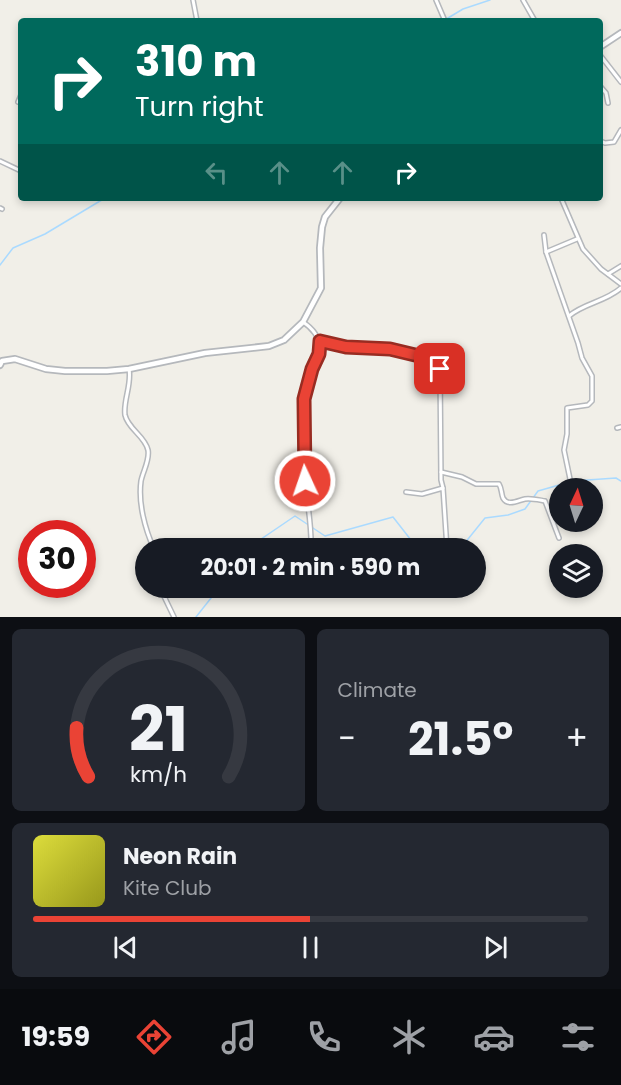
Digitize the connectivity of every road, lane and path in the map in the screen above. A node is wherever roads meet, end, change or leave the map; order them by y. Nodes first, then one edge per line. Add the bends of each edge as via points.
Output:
1 (193, 0) edge
2 (436, 0) edge
3 (523, 0) edge
4 (196, 18) edge
5 (444, 18) edge
6 (532, 18) edge
7 (621, 33) edge
8 (603, 45) edge
9 (603, 59) edge
10 (621, 82) edge
11 (603, 90) edge
12 (608, 103) dead end
13 (621, 130) edge
14 (603, 142) edge
15 (0, 161) edge
16 (18, 170) edge
17 (338, 201) edge
18 (562, 201) edge
19 (544, 235) dead end
20 (578, 239) junction
21 (546, 252) junction
22 (621, 266) edge
23 (609, 274) junction
24 (621, 286) edge
25 (569, 316) junction
26 (303, 322) junction
27 (320, 341) junction
28 (1, 362) edge
29 (129, 369) junction
30 (441, 472) junction
31 (570, 478) edge
32 (443, 488) junction
33 (406, 492) dead end
34 (150, 538) edge
35 (311, 538) edge
36 (446, 538) edge
37 (559, 538) dead end
38 (165, 598) edge
39 (174, 617) edge

1 - 4 street
2 - 5 street
3 - 6 street
7 - 8 street
9 - 10 street
11 - 12 street
13 - 14 street via 614,142
15 - 16 street
17 - 26 street via 325,217 320,248 321,288
18 - 20 street
19 - 21 street
20 - 21 street
20 - 23 street
21 - 25 street
22 - 23 street
23 - 24 street
24 - 25 street via 612,296
25 - 31 street via 592,376 593,392 588,405 567,408 564,450
26 - 27 street
26 - 29 street via 284,340 269,346 188,356
27 - 30 street via 346,347 390,349 436,360 440,369
27 - 35 street via 304,399
28 - 29 street via 15,360 65,371
29 - 34 street via 125,415 148,451 141,488
30 - 32 street
30 - 37 street via 476,484 499,484 507,502 545,501
32 - 33 street via 422,494
32 - 36 street
38 - 39 street

